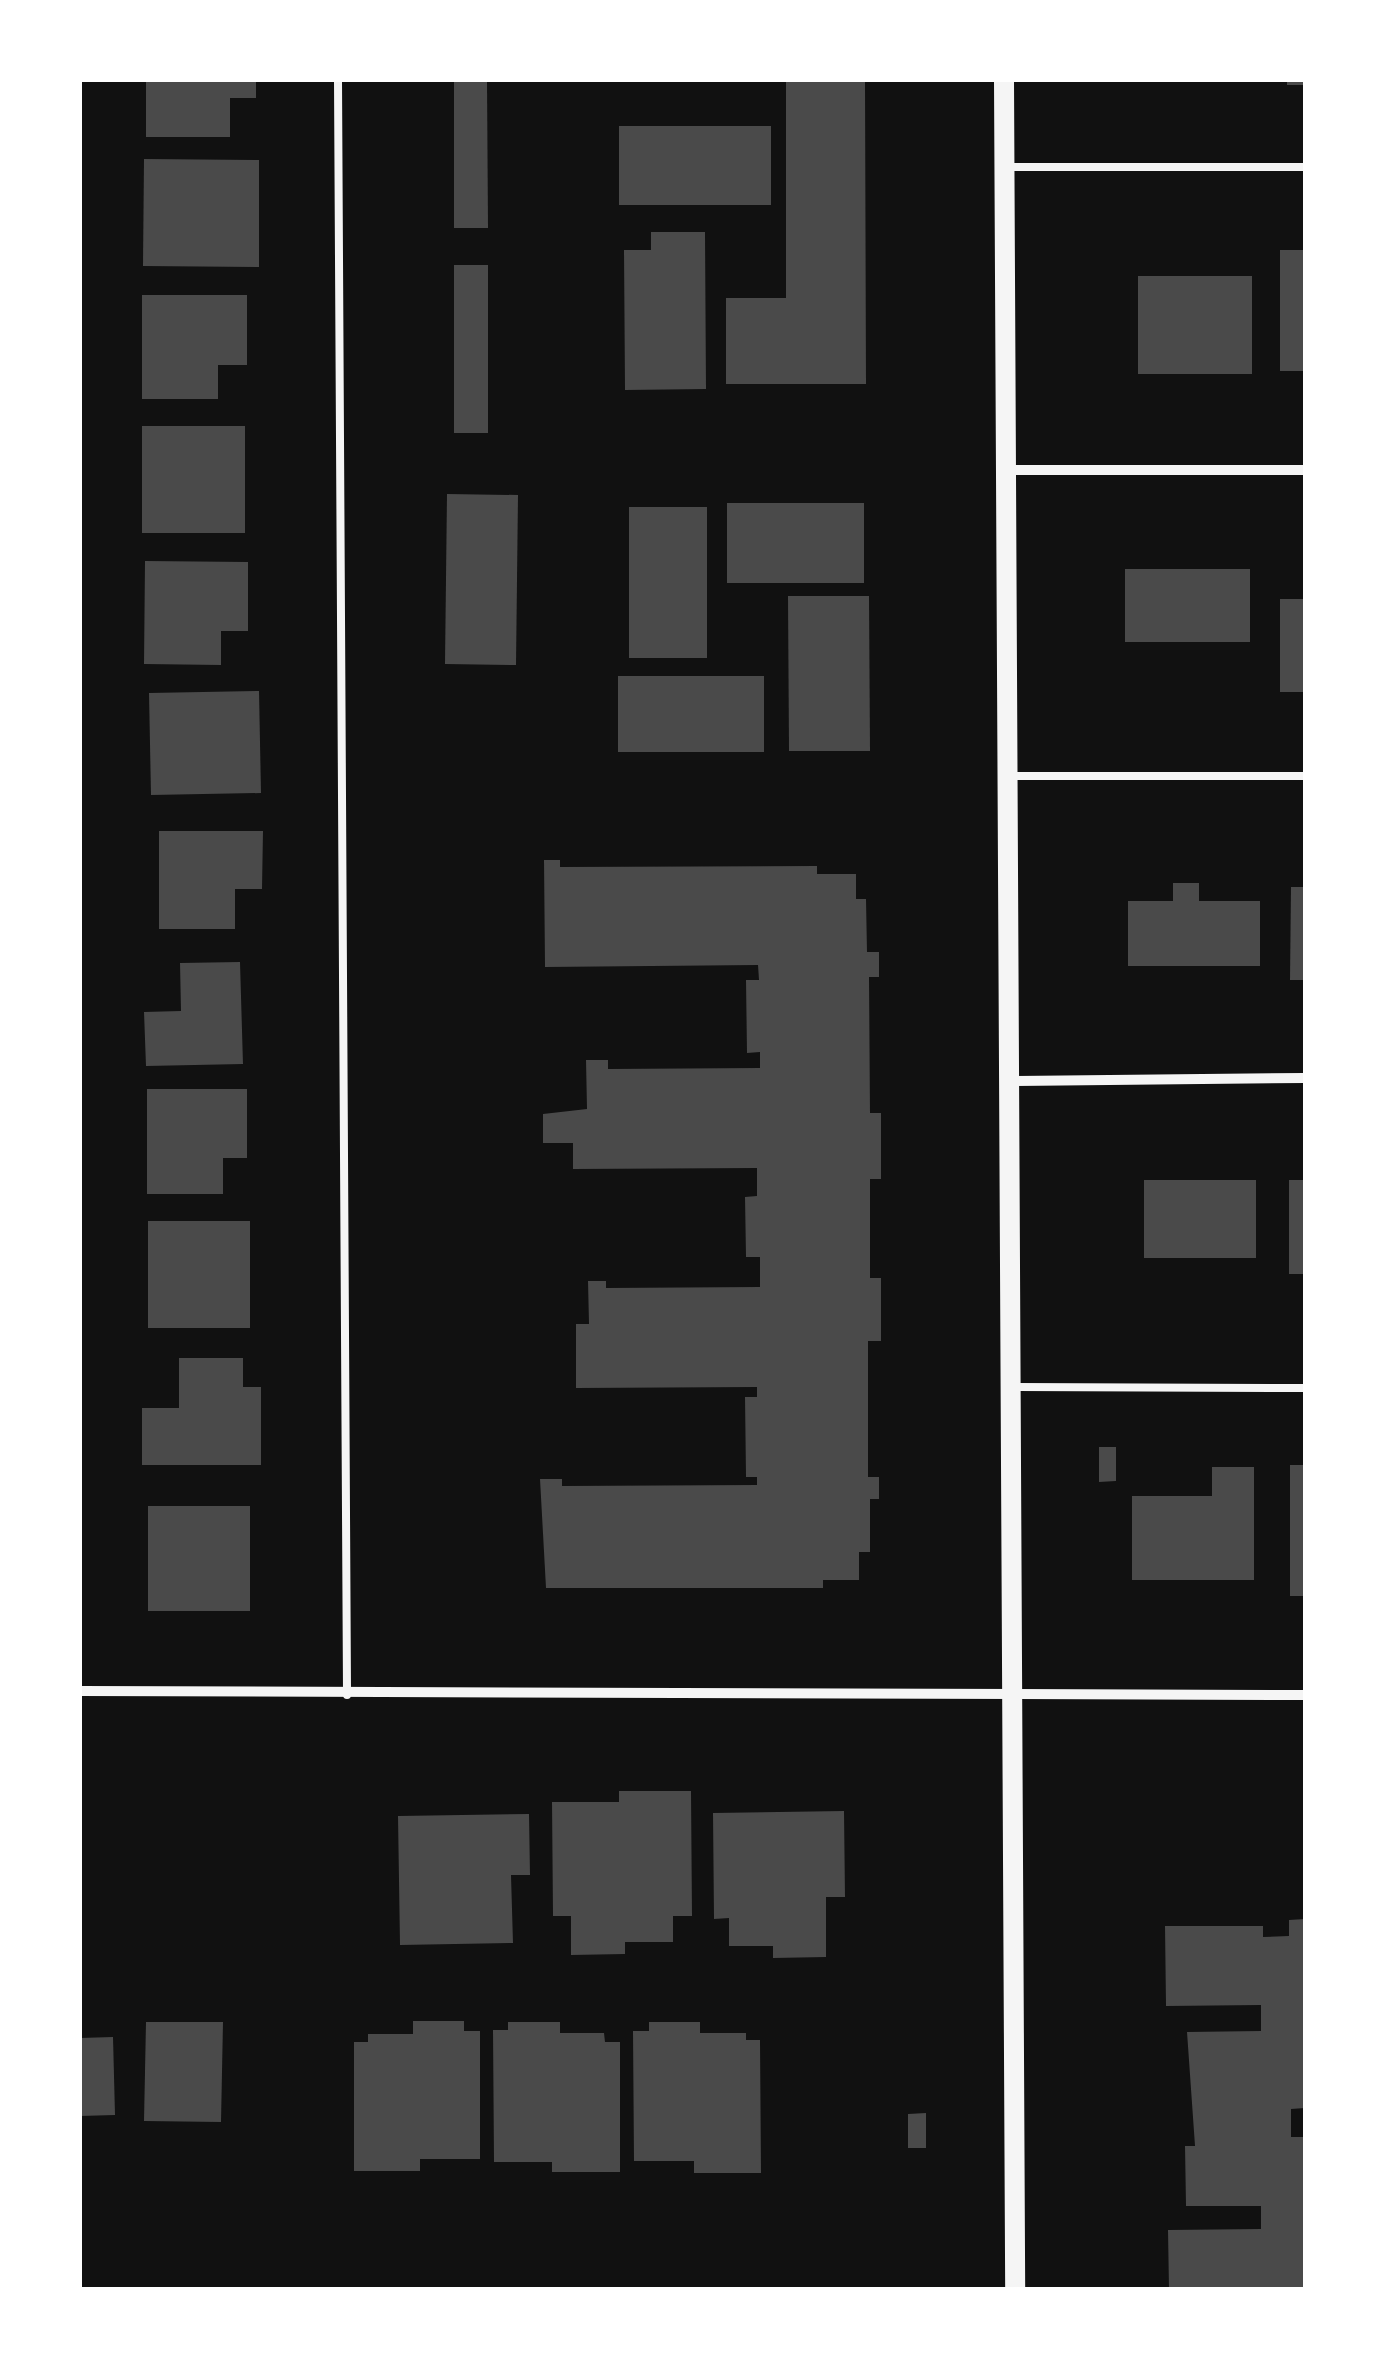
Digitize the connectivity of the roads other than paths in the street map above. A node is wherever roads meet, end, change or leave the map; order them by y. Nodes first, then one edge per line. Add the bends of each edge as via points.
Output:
1 (338, 80) edge
2 (1004, 80) edge
3 (1004, 167) junction
4 (1305, 168) edge
5 (1006, 470) junction
6 (1305, 470) edge
7 (1008, 776) junction
8 (1305, 776) edge
9 (1305, 1078) edge
10 (1009, 1081) junction
11 (1010, 1387) junction
12 (1305, 1388) edge
13 (80, 1691) edge
14 (1010, 1695) junction
15 (1305, 1695) edge
16 (347, 1696) junction
17 (1015, 2289) edge

1 - 16 lane
2 - 3 main road
3 - 4 lane
3 - 5 main road
5 - 6 street
5 - 7 main road
7 - 8 lane
7 - 10 main road
9 - 10 street
10 - 11 main road
11 - 12 lane
11 - 14 main road
13 - 16 street
14 - 15 street
14 - 16 street
14 - 17 main road

